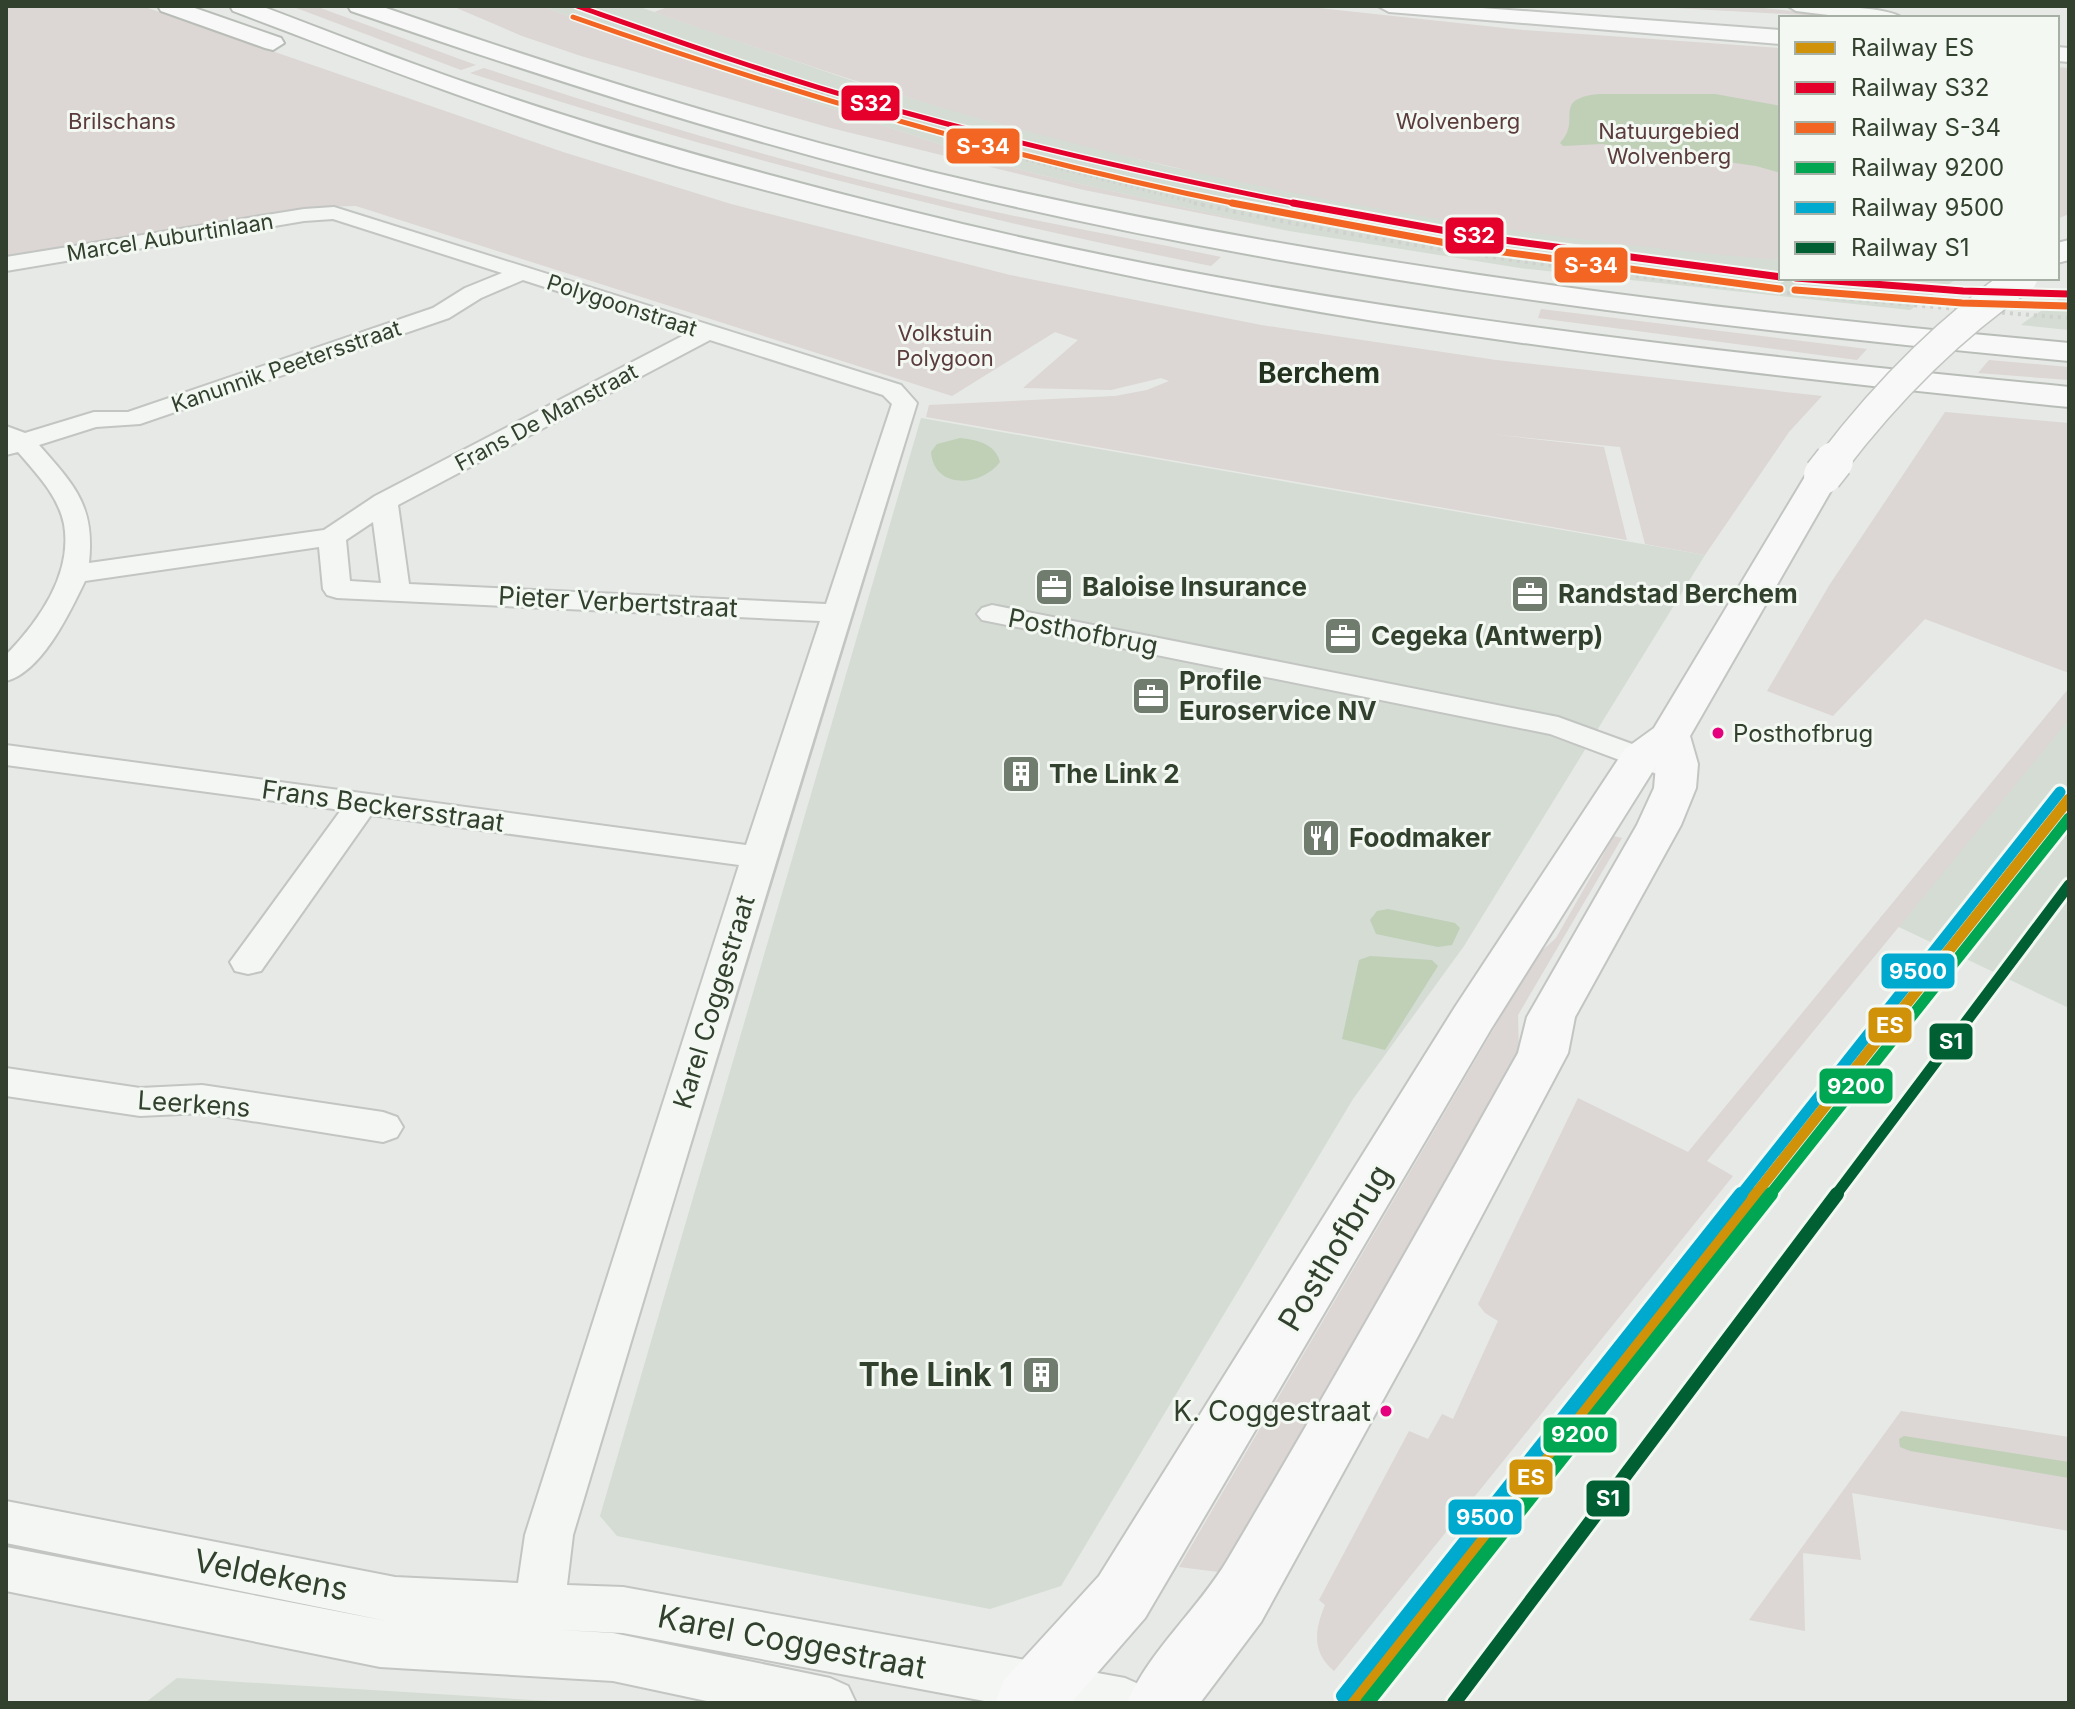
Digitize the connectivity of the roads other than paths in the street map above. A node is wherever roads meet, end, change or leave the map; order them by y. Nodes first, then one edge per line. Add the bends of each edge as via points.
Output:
1 (169, 6) edge
2 (241, 6) edge
3 (359, 6) edge
4 (418, 6) edge
5 (1389, 6) edge
6 (1508, 6) edge
7 (1796, 6) edge
8 (1817, 7) edge
9 (1880, 16) edge
10 (1779, 24) edge
11 (1779, 37) edge
12 (287, 48) dead end
13 (346, 69) dead end
14 (434, 79) junction
15 (643, 99) junction
16 (334, 213) joint
17 (6, 264) edge
18 (522, 273) junction
19 (2019, 280) edge
20 (707, 332) junction
21 (2069, 352) edge
22 (2069, 397) edge
23 (905, 403) joint
24 (12, 441) edge
25 (384, 502) junction
26 (332, 537) junction
27 (74, 574) junction
28 (396, 592) junction
29 (840, 613) junction
30 (992, 614) dead end
31 (6, 672) edge
32 (6, 755) edge
33 (1662, 755) junction
34 (363, 803) junction
35 (759, 857) junction
36 (248, 962) dead end
37 (6, 1082) edge
38 (383, 1127) dead end
39 (6, 1522) edge
40 (6, 1569) edge
41 (536, 1629) junction
42 (1036, 1696) edge
43 (830, 1703) edge
44 (1125, 1703) edge
45 (1160, 1703) edge

1 - 12 main road
2 - 14 main road
3 - 15 main road via 489,53
4 - 15 main road via 529,47
5 - 11 main road
6 - 10 main road
7 - 8 street
8 - 9 street
13 - 14 main road
14 - 22 main road via 593,134 794,191 1171,277 1493,332
15 - 21 main road via 986,192 1300,255 1698,313
16 - 17 street, Marcel Auburtinlaan
16 - 18 street, Polygoonstraat
18 - 20 street, Polygoonstraat
18 - 24 street, Kanunnik Peetersstraat via 441,313 227,388 131,419 94,420
19 - 33 main road, Posthofbrug, bridge via 1962,323 1901,380 1823,475
20 - 23 street, Polygoonstraat via 892,390
20 - 25 street, Frans De Manstraat
23 - 29 street, Karel Coggestraat
24 - 27 street via 60,485 77,522
25 - 26 street, Frans De Manstraat
25 - 28 street
26 - 27 street
26 - 28 street, Pieter Verbertstraat via 337,589
27 - 31 street via 46,631
28 - 29 street, Pieter Verbertstraat
29 - 35 street, Karel Coggestraat
30 - 33 street, Posthofbrug via 1558,726
32 - 34 street, Frans Beckersstraat
33 - 42 main road, Posthofbrug via 1546,909 1472,1019 1122,1597
33 - 45 main road, Posthofbrug via 1675,788 1551,1017 1543,1053 1230,1614
34 - 35 street, Frans Beckersstraat
34 - 36 street
35 - 41 street, Karel Coggestraat via 549,1535
37 - 38 street, Leerkens via 140,1102 202,1099
39 - 41 street, Veldekens
40 - 41 street, Veldekens via 380,1644
41 - 42 street, Karel Coggestraat via 623,1610
41 - 43 street, Karel Coggestraat via 613,1657
42 - 44 street, Karel Coggestraat

